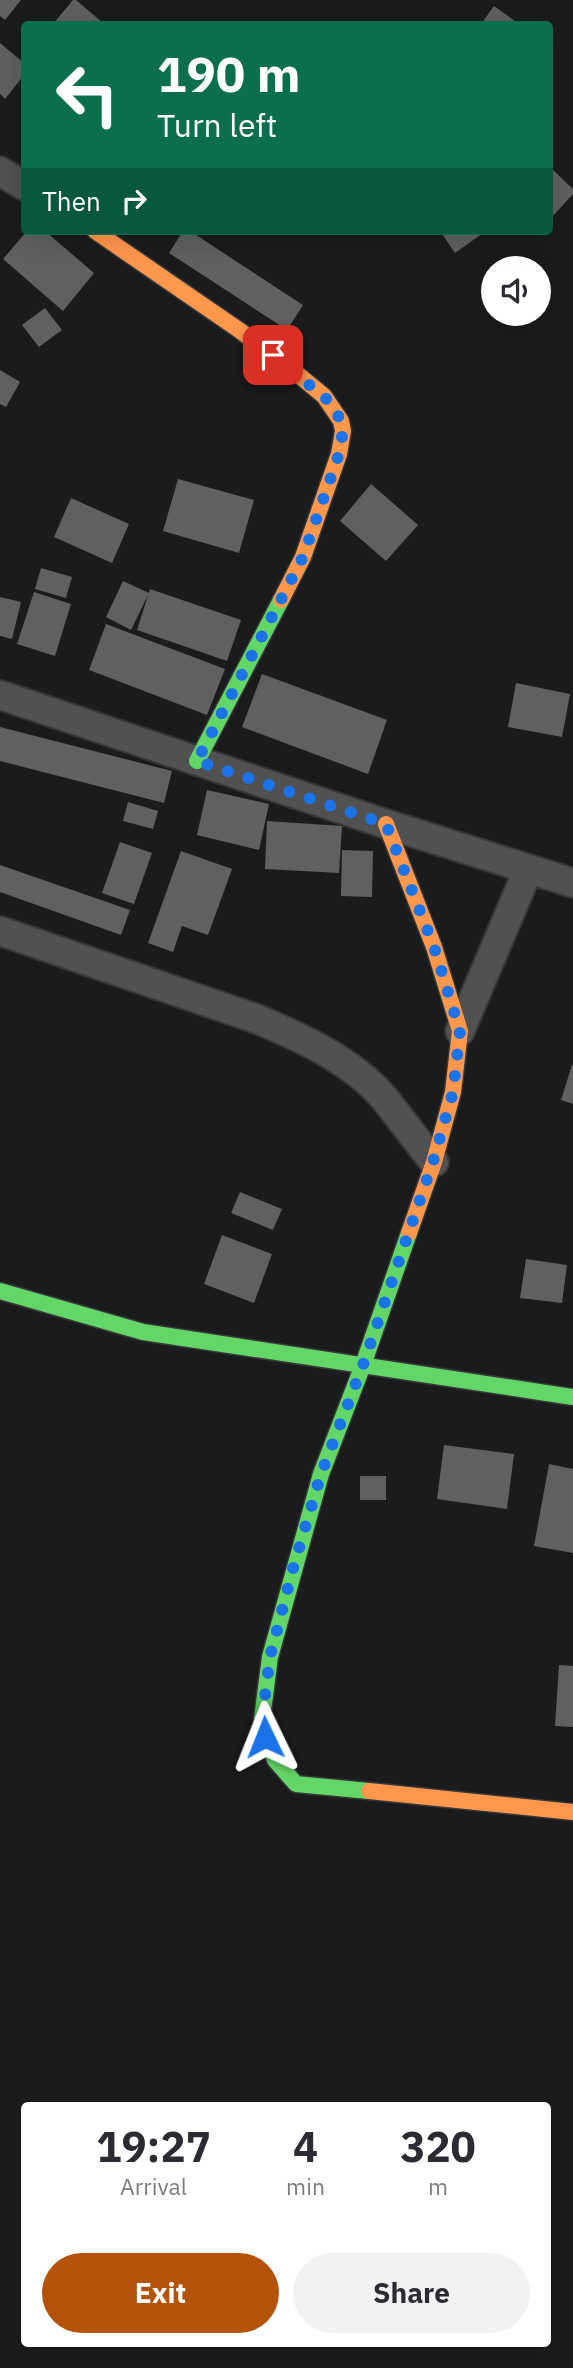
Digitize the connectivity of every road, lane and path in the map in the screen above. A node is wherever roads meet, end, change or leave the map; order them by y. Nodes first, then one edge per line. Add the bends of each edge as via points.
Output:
1 (0, 171) edge
2 (21, 184) edge
3 (100, 235) edge
4 (0, 695) edge
5 (197, 761) junction
6 (386, 824) junction
7 (528, 870) junction
8 (573, 883) edge
9 (0, 931) edge
10 (460, 1031) junction
11 (433, 1162) junction
12 (0, 1292) edge
13 (363, 1365) junction
14 (573, 1396) edge
15 (573, 1812) edge

1 - 2 street
3 - 5 street via 290,368 324,396 343,431 303,557
4 - 5 street
5 - 6 street
6 - 7 street
6 - 10 street via 434,947
7 - 8 street
7 - 10 street
9 - 11 street via 294,1034 357,1073 383,1097
10 - 11 street via 453,1092
11 - 13 street
12 - 13 street via 143,1332
13 - 14 street
13 - 15 street via 321,1474 270,1657 262,1719 269,1749 296,1784

